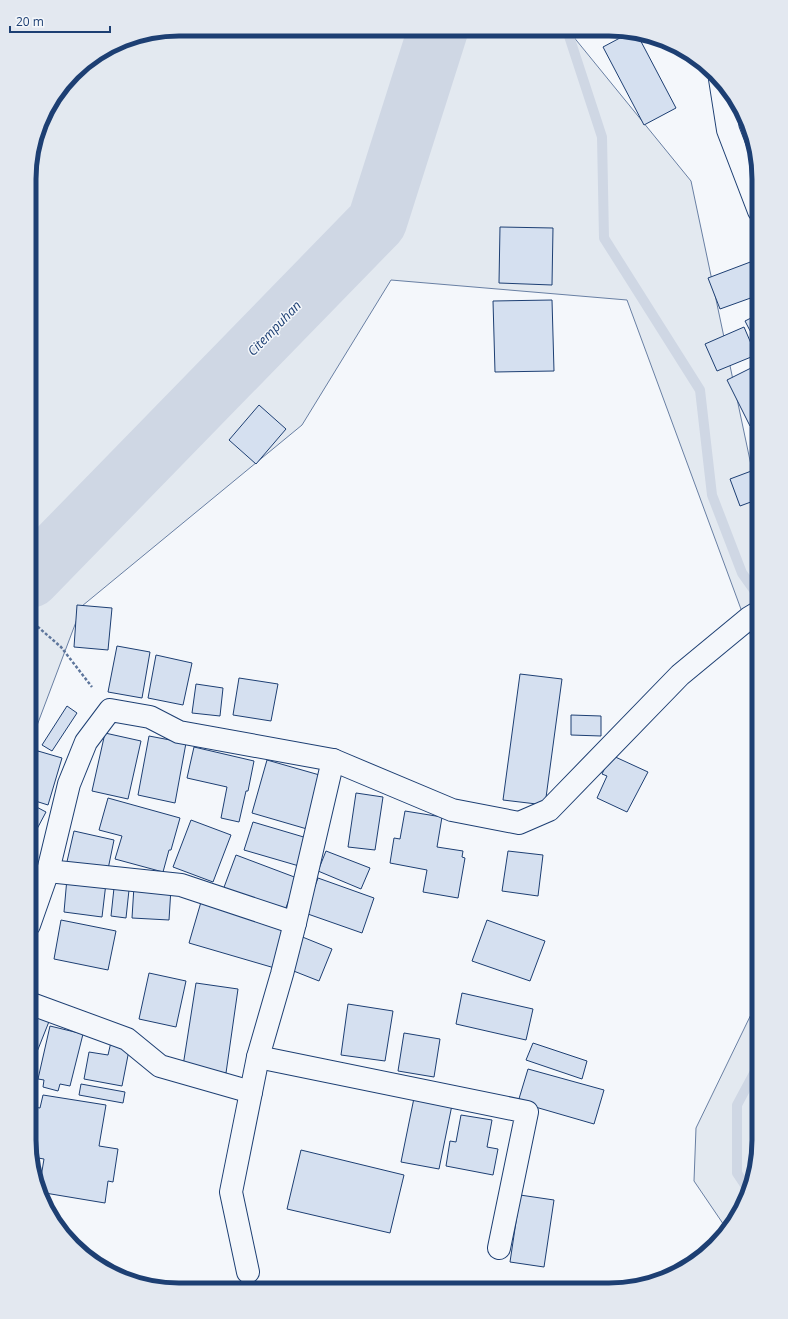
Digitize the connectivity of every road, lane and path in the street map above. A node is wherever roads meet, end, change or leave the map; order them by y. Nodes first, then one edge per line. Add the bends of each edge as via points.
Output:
1 (722, 92) edge
2 (752, 193) edge
3 (752, 617) edge
4 (36, 625) edge
5 (110, 710) junction
6 (334, 760) junction
7 (48, 871) junction
8 (36, 905) edge
9 (295, 923) junction
10 (36, 1005) edge
11 (258, 1057) junction
12 (251, 1092) junction
13 (499, 1248) dead end
14 (248, 1272) dead end

1 - 2 street via 728,130
3 - 6 street via 680,675 549,810 519,823 452,810
4 - 5 path via 61,647
5 - 6 street via 150,717 179,732
5 - 7 street via 86,742 69,784
6 - 9 street
7 - 8 street
7 - 9 street via 181,885
9 - 11 street
10 - 12 street via 127,1039 160,1066
11 - 12 street
11 - 13 street via 527,1112
12 - 14 street via 231,1192

